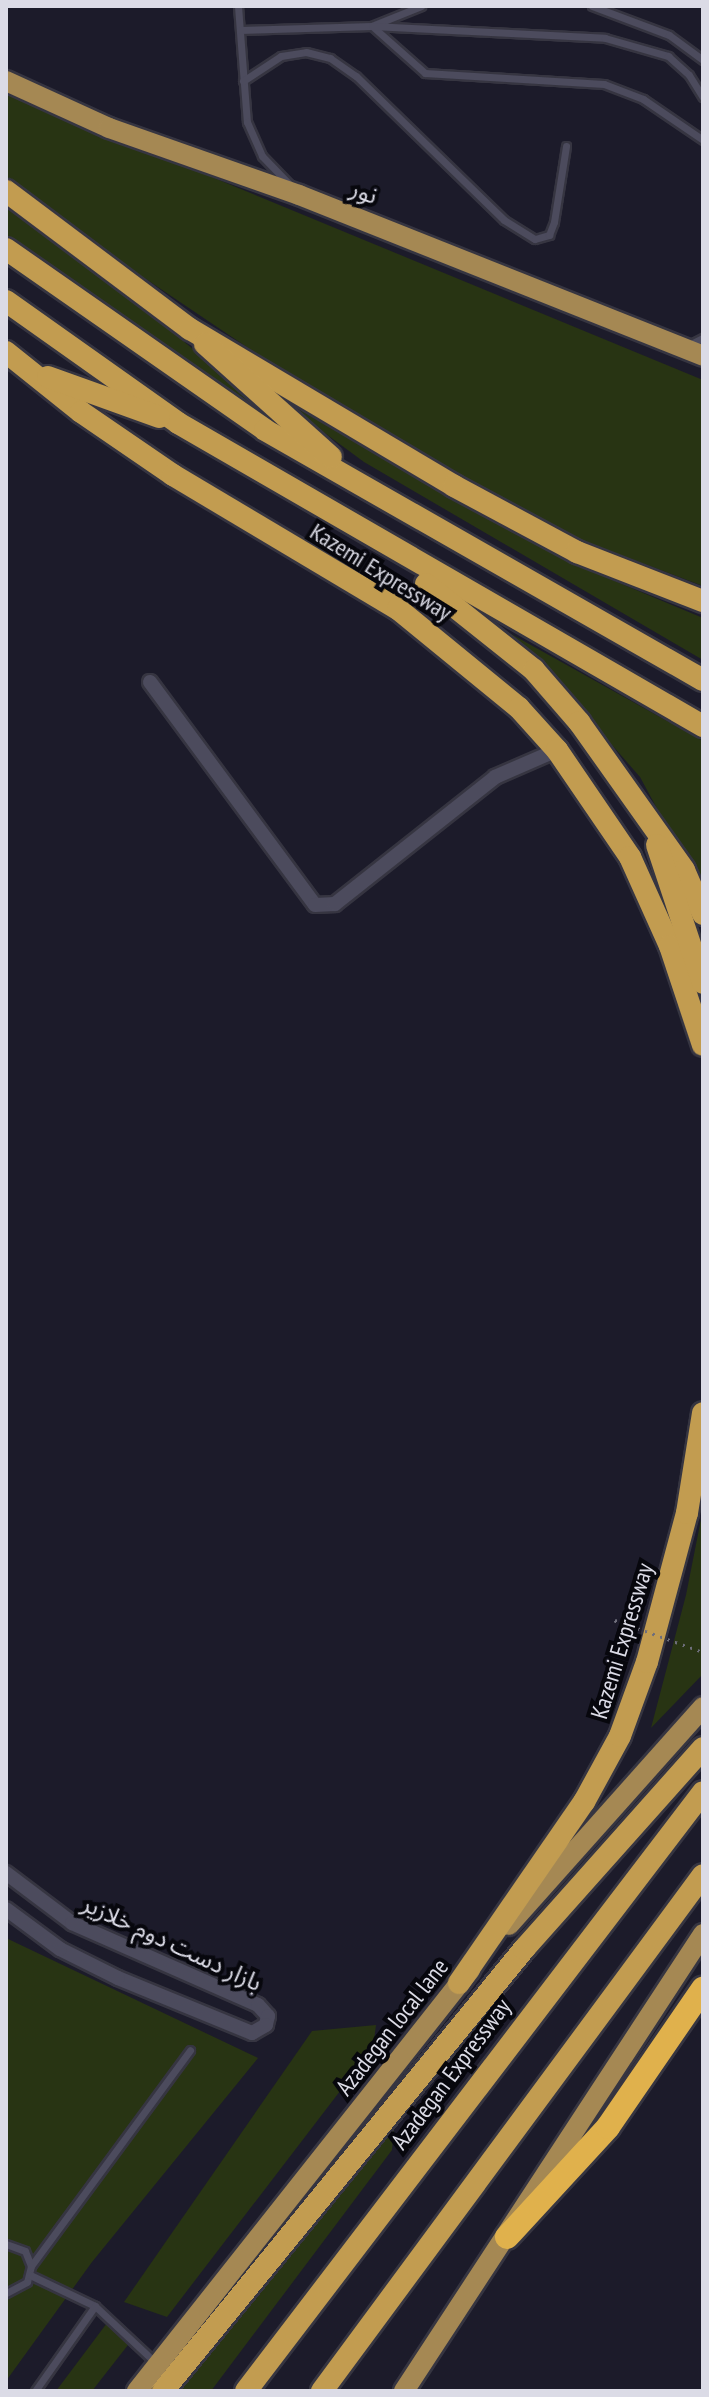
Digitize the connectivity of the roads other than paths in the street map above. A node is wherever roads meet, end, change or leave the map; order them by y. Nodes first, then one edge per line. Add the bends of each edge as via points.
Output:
1 (238, 6) edge
2 (421, 6) edge
3 (592, 6) edge
4 (372, 26) junction
5 (240, 30) junction
6 (703, 60) edge
7 (6, 81) edge
8 (243, 81) junction
9 (703, 97) edge
10 (703, 140) edge
11 (566, 146) dead end
12 (6, 191) edge
13 (299, 195) junction
14 (6, 249) edge
15 (6, 301) edge
16 (190, 329) junction
17 (703, 338) edge
18 (682, 348) junction
19 (6, 352) edge
20 (703, 356) edge
21 (25, 367) junction
22 (178, 423) junction
23 (367, 490) junction
24 (335, 516) junction
25 (703, 601) edge
26 (703, 680) edge
27 (150, 682) dead end
28 (703, 726) edge
29 (557, 750) junction
30 (644, 811) junction
31 (703, 914) edge
32 (703, 983) edge
33 (703, 1045) edge
34 (703, 1413) edge
35 (703, 1707) edge
36 (703, 1748) edge
37 (703, 1792) edge
38 (6, 1873) edge
39 (703, 1875) edge
40 (6, 1909) edge
41 (703, 1934) edge
42 (459, 1983) junction
43 (703, 1989) edge
44 (190, 2050) dead end
45 (6, 2237) edge
46 (507, 2237) junction
47 (6, 2244) edge
48 (18, 2247) junction
49 (31, 2270) junction
50 (6, 2293) edge
51 (95, 2306) junction
52 (157, 2364) junction
53 (35, 2391) edge
54 (137, 2391) edge
55 (163, 2391) edge
56 (246, 2391) edge
57 (322, 2391) edge
58 (404, 2391) edge

1 - 5 lane
2 - 4 lane
3 - 6 lane via 669,35
4 - 5 lane
4 - 9 lane via 605,38 668,56
4 - 10 lane via 425,73 604,84 643,99
5 - 8 lane
7 - 13 main road, نور via 109,128
8 - 11 lane via 281,56 306,52 330,58 356,76 504,220 535,239 549,235 554,222
8 - 13 lane via 247,122 262,156
12 - 16 highway
13 - 18 main road, نور
14 - 23 highway via 191,382
15 - 22 highway, Kazemi Expressway
16 - 23 highway via 228,369
16 - 25 highway via 577,552
17 - 18 lane
18 - 20 main road, نور
19 - 21 highway, Kazemi Expressway
21 - 22 highway
21 - 29 highway, Kazemi Expressway via 173,475 429,630 519,708
22 - 24 highway, Kazemi Expressway
23 - 26 highway
24 - 28 highway, Kazemi Expressway
24 - 30 highway via 534,670
27 - 29 street via 315,905 335,904 495,777
29 - 33 highway, Kazemi Expressway via 630,857 670,946
30 - 31 highway via 684,870
30 - 32 highway via 692,937
34 - 42 highway, Kazemi Expressway via 687,1513 647,1662 620,1736 584,1802
35 - 42 main road, Azadegan local lane
36 - 55 highway via 524,1949
37 - 56 highway, Azadegan Expressway
38 - 40 street, بازار دست دوم خلازیر via 72,1923 258,2005 268,2016 266,2025 252,2033 118,1978 60,1949
39 - 57 highway
41 - 46 main road via 560,2146
42 - 52 main road, Azadegan local lane
43 - 46 highway via 608,2127
44 - 49 lane
45 - 48 lane
46 - 58 main road
47 - 48 lane
48 - 49 lane
49 - 50 lane via 21,2288
49 - 51 lane
51 - 52 lane
51 - 53 lane
52 - 54 main road, Azadegan local lane

